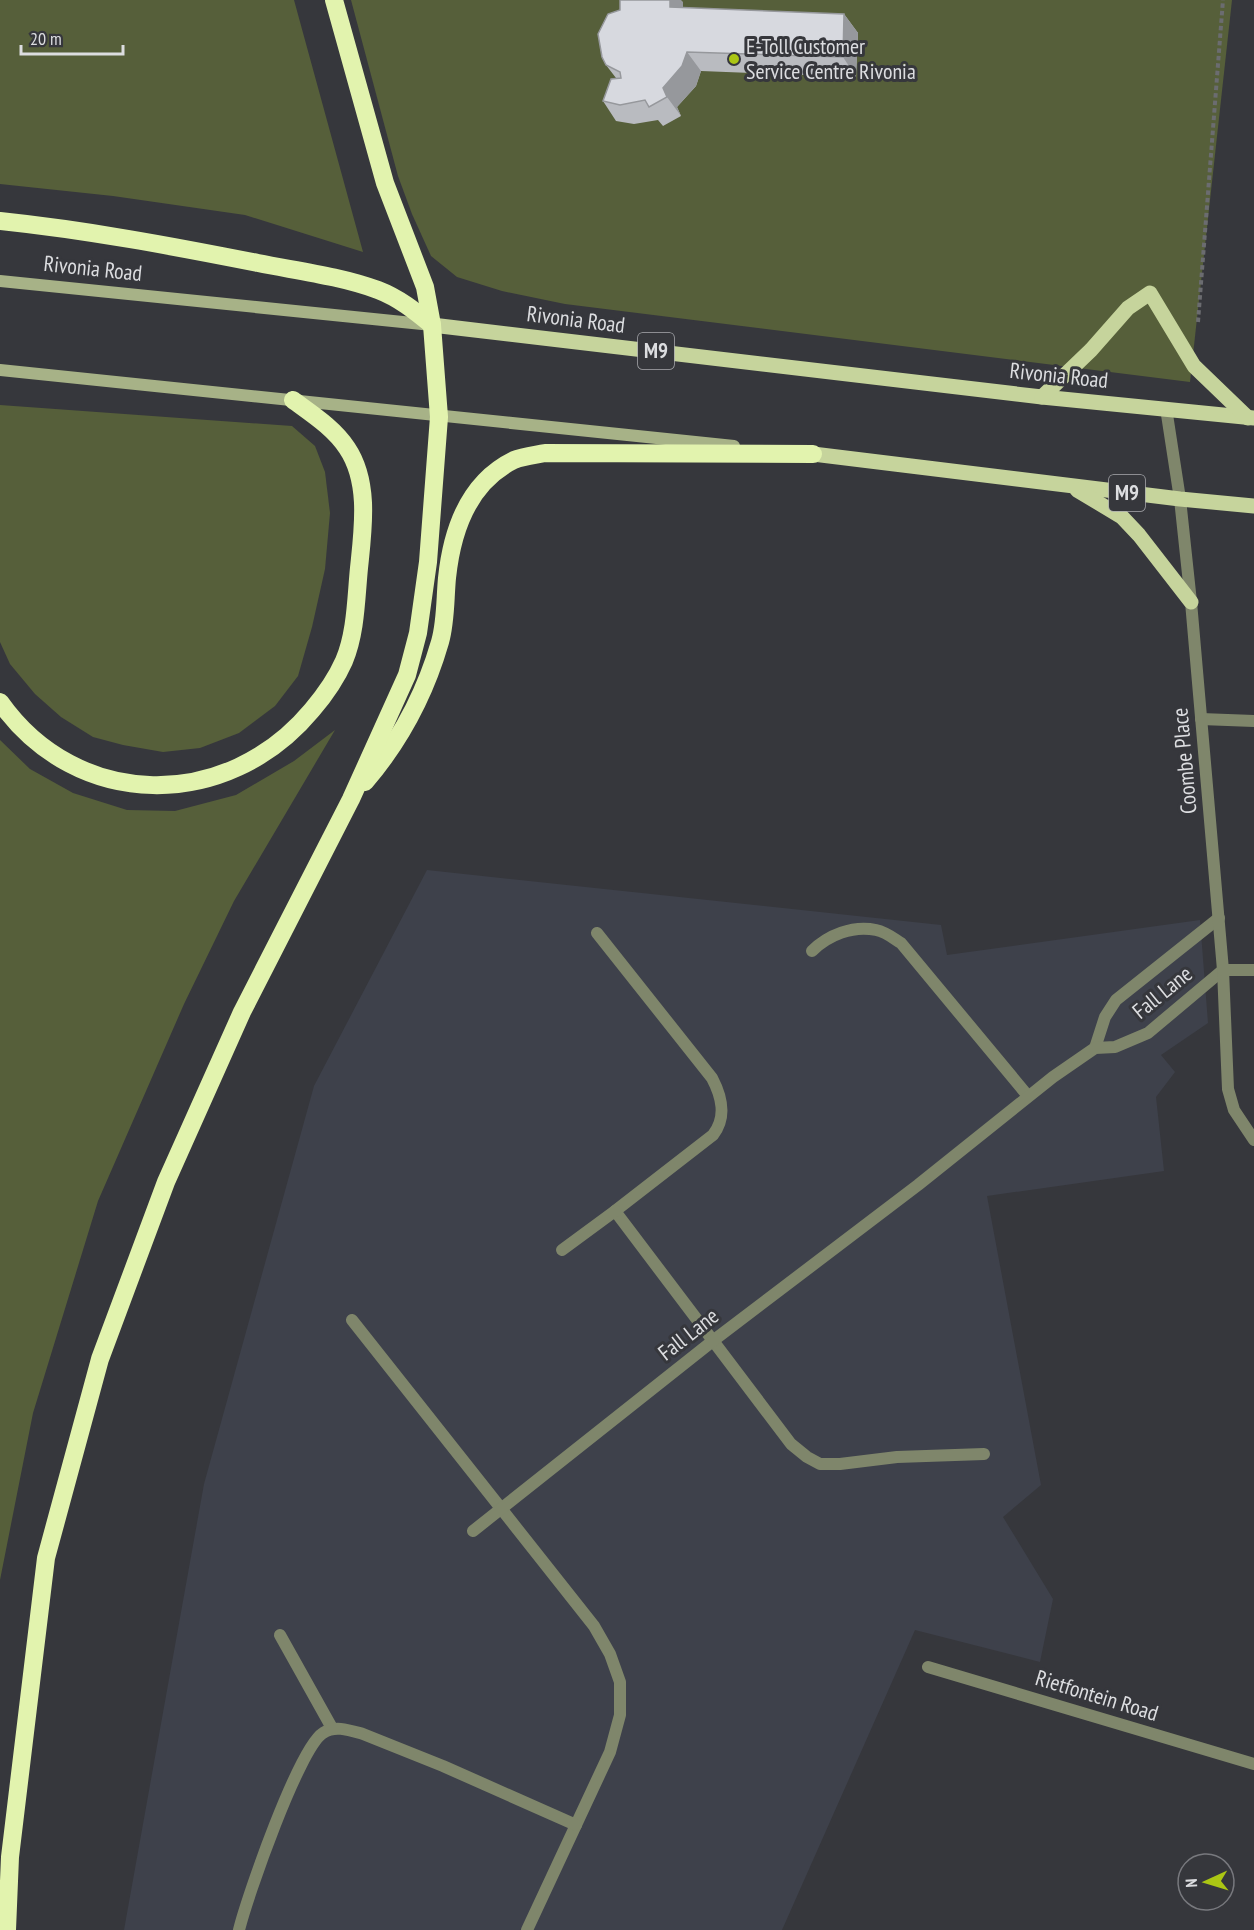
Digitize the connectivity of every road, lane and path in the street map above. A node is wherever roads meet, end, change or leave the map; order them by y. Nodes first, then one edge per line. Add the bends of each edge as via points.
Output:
1 (334, 0) edge
2 (1223, 0) edge
3 (0, 221) edge
4 (0, 281) edge
5 (432, 325) junction
6 (1194, 366) junction
7 (0, 370) edge
8 (1042, 397) junction
9 (293, 400) junction
10 (1166, 408) junction
11 (439, 417) junction
12 (1251, 418) edge
13 (813, 454) junction
14 (1065, 485) junction
15 (1180, 499) junction
16 (1254, 506) edge
17 (1191, 602) junction
18 (0, 702) edge
19 (1201, 719) junction
20 (1254, 721) edge
21 (351, 799) junction
22 (1219, 918) junction
23 (597, 933) dead end
24 (812, 951) dead end
25 (1223, 970) junction
26 (1254, 970) edge
27 (1095, 1048) junction
28 (1028, 1096) junction
29 (1254, 1140) edge
30 (615, 1211) junction
31 (562, 1250) dead end
32 (352, 1320) dead end
33 (714, 1340) junction
34 (984, 1454) dead end
35 (501, 1510) junction
36 (473, 1531) dead end
37 (280, 1635) dead end
38 (928, 1667) dead end
39 (332, 1728) junction
40 (1254, 1764) edge
41 (576, 1825) junction
42 (7, 1930) edge
43 (239, 1930) edge
44 (527, 1930) edge

1 - 5 highway via 385,183 425,287
2 - 6 path
3 - 5 highway via 221,255 351,282 409,305
4 - 5 main road, Rivonia Road / M9
5 - 8 main road, Rivonia Road / M9
5 - 11 highway
6 - 8 main road via 1150,293 1128,309
6 - 12 main road
7 - 9 main road, M9
8 - 10 main road, Rivonia Road / M9
9 - 11 main road, M9
9 - 18 highway via 327,425 348,448 363,495 353,621 344,661 326,694 299,725 264,754 229,773 199,782 117,782 84,771 41,746
10 - 12 main road, Rivonia Road / M9
10 - 15 street, Coombe Place
11 - 13 main road, M9
11 - 21 highway via 428,562 418,633 407,675
13 - 14 main road, M9
13 - 21 highway via 545,453 516,459 491,474 469,499 459,524 447,576 441,639 429,676 385,759
14 - 15 main road, M9
14 - 17 main road via 1122,517
15 - 16 main road, M9
15 - 17 street, Coombe Place
17 - 19 street, Coombe Place
19 - 20 street
19 - 22 street, Coombe Place
21 - 42 highway via 242,1012 166,1182 100,1359 46,1558 10,1857
22 - 25 street, Coombe Place
22 - 27 street, Fall Lane via 1116,1000
23 - 30 street via 711,1078 723,1115 713,1135
24 - 28 street via 822,941 850,930 876,929 888,934 901,943
25 - 26 street, Fall Lane
25 - 27 street, Fall Lane via 1148,1033 1115,1047
25 - 29 street, Coombe Place via 1228,1089 1234,1110
27 - 28 street, Fall Lane
28 - 33 street, Fall Lane
30 - 31 street
30 - 33 street
32 - 35 street
33 - 34 street via 791,1444 820,1464
33 - 35 street, Fall Lane
35 - 36 street, Fall Lane
35 - 41 street via 594,1626 620,1682 620,1715 610,1752
37 - 39 street
38 - 40 street, Rietfontein Road
39 - 41 street via 363,1734
39 - 43 street via 318,1737 298,1768
41 - 44 street

